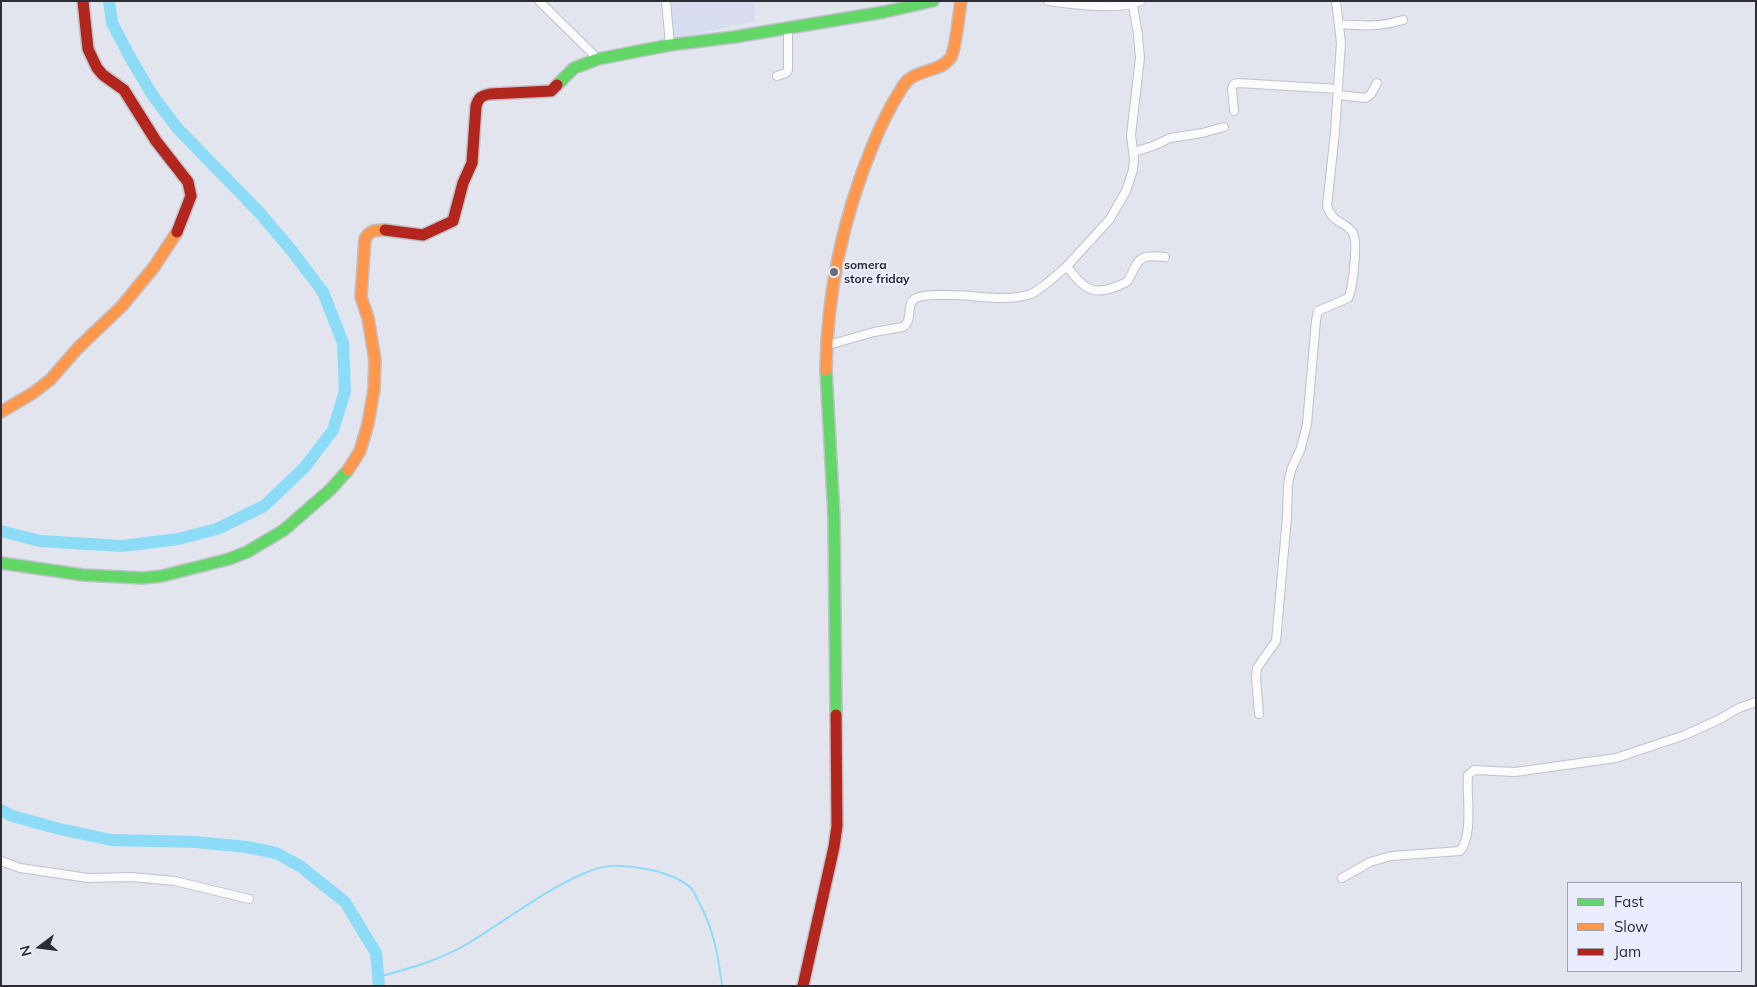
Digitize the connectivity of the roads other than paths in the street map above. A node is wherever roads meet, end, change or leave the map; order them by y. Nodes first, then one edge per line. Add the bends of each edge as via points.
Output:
1 (84, 1) edge
2 (539, 1) edge
3 (666, 1) edge
4 (933, 1) edge
5 (961, 1) edge
6 (1048, 1) edge
7 (1141, 1) edge
8 (1336, 1) edge
9 (1133, 5) junction
10 (1403, 20) dead end
11 (1339, 24) junction
12 (788, 28) junction
13 (670, 45) junction
14 (598, 59) junction
15 (777, 76) dead end
16 (1377, 83) dead end
17 (1338, 92) junction
18 (1234, 111) dead end
19 (1224, 127) dead end
20 (1134, 152) junction
21 (1166, 257) dead end
22 (1067, 266) junction
23 (828, 345) junction
24 (1, 412) edge
25 (1, 563) edge
26 (1756, 702) edge
27 (1259, 714) dead end
28 (1, 861) edge
29 (1342, 878) dead end
30 (249, 899) dead end
31 (803, 986) edge

1 - 24 street via 86,39 97,68 124,90 156,141 188,182 191,196 176,236 122,306 50,380
2 - 14 street
3 - 13 street
4 - 12 street
5 - 23 street via 949,61 913,76 905,84 875,141 857,186 831,291
6 - 9 street via 1088,6
7 - 9 street
8 - 11 street
9 - 20 street via 1140,51 1131,135
10 - 11 street via 1370,26
11 - 17 street
12 - 13 street
12 - 15 street via 788,70
13 - 14 street
14 - 25 street via 574,68 551,91 490,94 478,99 472,163 453,221 416,236 387,230 369,232 365,239 361,285 375,360 368,424 356,460 331,490 299,518 247,552 162,576 83,575
16 - 17 street via 1366,98
17 - 18 street via 1238,83 1232,88
17 - 27 street via 1327,206 1329,214 1350,229 1356,238 1352,288 1348,298 1318,311 1316,320 1307,424 1288,484 1276,641 1258,668 1256,678
19 - 20 street via 1170,138
20 - 22 street via 1130,183 1122,200 1110,219
21 - 22 street via 1145,256 1137,261 1127,282 1098,291 1083,286
22 - 23 street via 1042,288 1024,295 964,294 916,298 910,304 908,321 903,327
23 - 31 street via 826,379 834,513 837,826
26 - 29 street via 1685,735 1616,758 1515,772 1474,770 1468,775 1466,834 1460,851 1391,856 1370,862
28 - 30 street via 20,868 88,878 175,881

